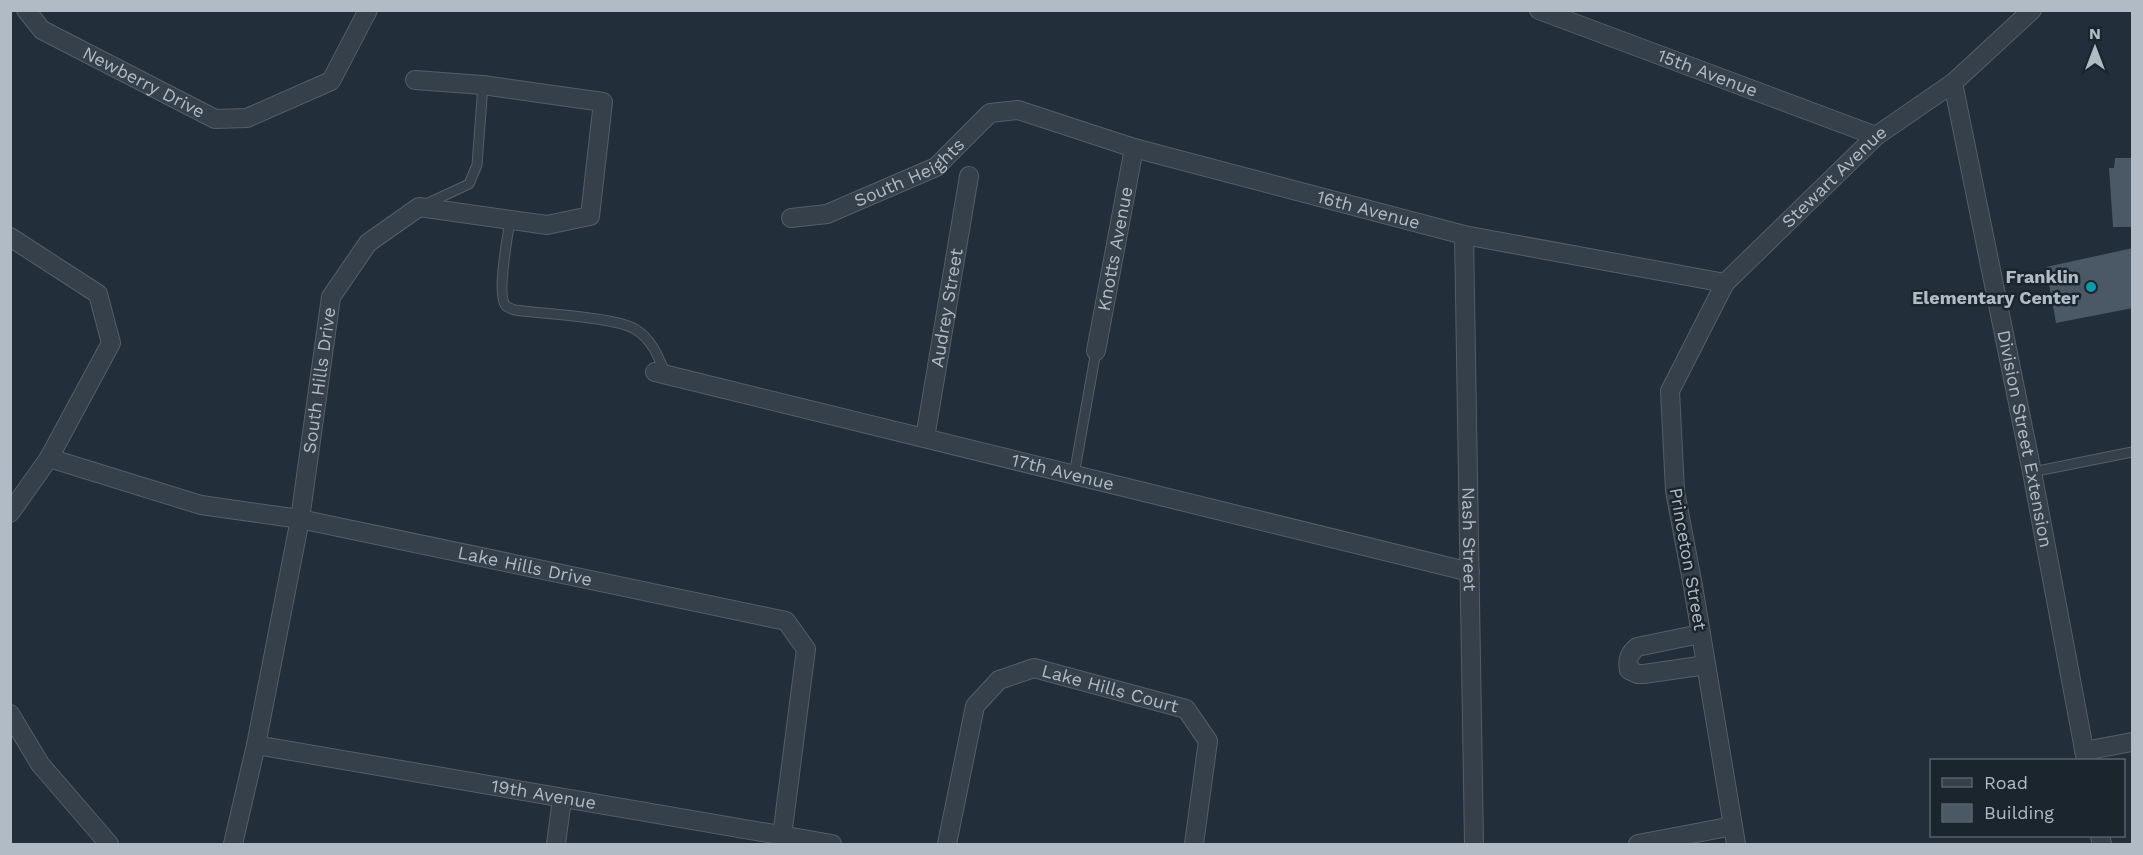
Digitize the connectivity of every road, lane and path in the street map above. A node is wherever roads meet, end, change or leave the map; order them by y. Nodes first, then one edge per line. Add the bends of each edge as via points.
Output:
1 (26, 10) edge
2 (368, 10) edge
3 (1539, 10) edge
4 (2032, 10) edge
5 (415, 80) dead end
6 (1953, 83) junction
7 (483, 85) junction
8 (1018, 110) joint
9 (1876, 136) junction
10 (1134, 148) junction
11 (969, 176) dead end
12 (419, 207) junction
13 (791, 218) dead end
14 (510, 220) junction
15 (1464, 235) junction
16 (10, 237) edge
17 (1725, 283) junction
18 (1096, 351) joint
19 (661, 373) joint
20 (925, 438) junction
21 (2133, 452) edge
22 (49, 458) junction
23 (2032, 472) junction
24 (1074, 475) junction
25 (10, 513) edge
26 (300, 519) junction
27 (1470, 572) junction
28 (1700, 634) junction
29 (1706, 665) junction
30 (10, 714) edge
31 (2133, 742) edge
32 (256, 745) junction
33 (2085, 756) edge
34 (562, 799) junction
35 (1733, 826) junction
36 (782, 837) junction
37 (110, 844) edge
38 (233, 844) edge
39 (556, 844) edge
40 (832, 844) edge
41 (947, 844) edge
42 (1194, 844) edge
43 (1474, 844) edge
44 (1638, 844) edge
45 (1736, 844) edge

1 - 2 street, Newberry Drive via 42,30 215,119 247,118 330,81
3 - 9 street, 15th Avenue
4 - 6 street
5 - 7 street
6 - 9 street, Stewart Avenue
6 - 23 street, Division Street Extension
7 - 12 lane via 477,165 469,184
7 - 14 street via 603,102 590,216 547,225
8 - 10 street, 16th Avenue
8 - 13 street, South Heights via 990,113 936,167 827,214
9 - 17 street, Stewart Avenue
10 - 15 street, 16th Avenue
10 - 18 street, Knotts Avenue
11 - 20 street, Audrey Street
12 - 14 street
12 - 26 street, South Hills Drive via 368,243 331,297
14 - 19 lane via 502,286 506,306 637,330 653,346
15 - 17 street, 16th Avenue
15 - 27 street, Nash Street
16 - 22 street via 98,294 111,343
17 - 28 street, Princeton Street via 1670,391 1675,491
18 - 24 lane
19 - 20 street, 17th Avenue
20 - 24 street, 17th Avenue
21 - 23 lane
22 - 25 street
22 - 26 street, Lake Hills Drive via 201,505
23 - 33 street, Division Street Extension
24 - 27 street, 17th Avenue
26 - 32 street, South Hills Drive
26 - 36 street, Lake Hills Drive via 786,621 806,649
27 - 43 street, Nash Street
28 - 29 street, Princeton Street
28 - 29 street via 1637,647 1629,654 1629,670 1644,674
29 - 35 street, Princeton Street
30 - 37 street via 40,764
31 - 33 street
32 - 34 street, 19th Avenue
32 - 38 street, South Hills Drive
34 - 36 street, 19th Avenue
34 - 39 street
35 - 44 street
35 - 45 street, Princeton Street
36 - 40 street, 19th Avenue
41 - 42 street, Lake Hills Court via 975,706 999,680 1034,668 1186,709 1208,741

